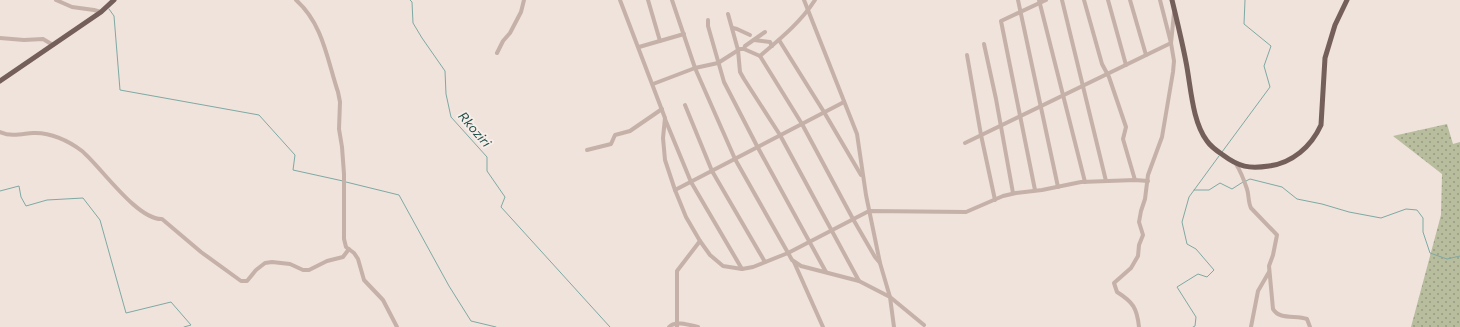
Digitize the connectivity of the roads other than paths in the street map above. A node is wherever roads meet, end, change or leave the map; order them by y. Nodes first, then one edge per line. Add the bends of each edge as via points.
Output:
1 (56, 0) edge
2 (114, 0) edge
3 (296, 0) edge
4 (524, 0) edge
5 (620, 0) edge
6 (648, 0) edge
7 (678, 0) edge
8 (804, 0) edge
9 (815, 0) edge
10 (1018, 0) edge
11 (1046, 0) edge
12 (1062, 0) edge
13 (1084, 0) edge
14 (1108, 0) edge
15 (1130, 0) edge
16 (1160, 0) edge
17 (1172, 0) edge
18 (1347, 0) edge
19 (673, 1) edge
20 (1040, 1) edge
21 (808, 11) junction
22 (100, 12) junction
23 (1021, 12) junction
24 (1175, 12) junction
25 (728, 14) dead end
26 (708, 20) dead end
27 (733, 28) junction
28 (766, 32) dead end
29 (684, 34) junction
30 (750, 35) dead end
31 (0, 38) edge
32 (754, 40) junction
33 (779, 40) junction
34 (660, 41) junction
35 (1171, 43) junction
36 (984, 44) dead end
37 (53, 45) junction
38 (772, 46) junction
39 (639, 47) junction
40 (744, 49) junction
41 (738, 50) junction
42 (497, 53) dead end
43 (1146, 55) junction
44 (760, 56) junction
45 (967, 56) dead end
46 (718, 63) junction
47 (1126, 65) junction
48 (696, 68) junction
49 (1107, 74) junction
50 (0, 81) edge
51 (653, 84) junction
52 (1082, 86) junction
53 (1063, 95) junction
54 (844, 102) junction
55 (685, 104) dead end
56 (1041, 106) junction
57 (662, 109) junction
58 (824, 112) junction
59 (1020, 116) junction
60 (665, 118) junction
61 (802, 124) junction
62 (1001, 126) junction
63 (0, 132) edge
64 (780, 135) junction
65 (981, 135) junction
66 (964, 143) dead end
67 (757, 146) junction
68 (588, 150) dead end
69 (735, 159) junction
70 (1236, 164) junction
71 (712, 171) junction
72 (862, 177) junction
73 (1134, 180) junction
74 (1106, 181) junction
75 (1148, 181) junction
76 (691, 182) junction
77 (1085, 182) junction
78 (1058, 187) junction
79 (675, 190) junction
80 (1035, 190) junction
81 (1013, 193) junction
82 (995, 200) junction
83 (869, 210) junction
84 (854, 219) junction
85 (832, 230) junction
86 (700, 240) junction
87 (810, 241) junction
88 (349, 249) junction
89 (788, 253) junction
90 (765, 262) junction
91 (794, 262) junction
92 (880, 263) junction
93 (742, 269) junction
94 (826, 272) junction
95 (1269, 272) junction
96 (859, 280) junction
97 (890, 297) junction
98 (677, 325) edge
99 (924, 326) dead end
100 (397, 327) edge
101 (669, 327) edge
102 (698, 327) edge
103 (824, 327) edge
104 (894, 327) edge
105 (1138, 327) edge
106 (1251, 327) edge
107 (1310, 327) edge

1 - 22 street via 72,7
2 - 22 main road
3 - 88 street via 311,16 320,34 338,92 344,174 344,238
4 - 42 street via 521,12
5 - 39 street
6 - 34 street
7 - 19 street
8 - 21 street
9 - 21 street
10 - 23 street
11 - 20 street
12 - 52 street
13 - 49 street
14 - 47 street
15 - 43 street
16 - 35 street
17 - 24 main road
18 - 70 main road via 1326,53 1321,125 1311,142 1294,158 1278,164 1258,167
19 - 29 street
20 - 23 street
20 - 53 street
21 - 33 street
21 - 54 street
22 - 37 main road
23 - 56 street
23 - 59 street via 1001,21
24 - 35 street
24 - 70 main road via 1195,115 1201,131 1213,148
25 - 27 street
26 - 46 street
27 - 30 street
27 - 41 street
28 - 32 street
29 - 34 street
29 - 48 street
31 - 37 street via 44,40
32 - 38 street via 770,42
32 - 40 street
33 - 38 street
33 - 58 street via 784,52
34 - 39 street
35 - 43 street
35 - 75 street via 1173,72 1162,137 1152,161
36 - 62 street
37 - 50 main road
38 - 44 street
39 - 51 street
40 - 41 street
40 - 44 street
41 - 46 street
41 - 64 street via 740,72
43 - 47 street
44 - 61 street
45 - 65 street
46 - 48 street
46 - 67 street via 724,82
47 - 49 street
48 - 51 street
48 - 69 street
49 - 52 street
49 - 73 street via 1126,127 1123,139
51 - 57 street
52 - 53 street
52 - 74 street
53 - 56 street
53 - 77 street
54 - 58 street
54 - 72 street via 857,134
55 - 71 street
56 - 59 street
56 - 78 street
57 - 60 street
57 - 68 street via 630,131 615,135 611,144
58 - 61 street
58 - 72 street
59 - 62 street
59 - 80 street
60 - 76 street
60 - 79 street via 665,160
61 - 64 street
61 - 84 street
62 - 65 street
62 - 81 street
63 - 88 street via 14,136 39,134 66,140 92,160 126,198 155,219 162,219 241,282 247,282 265,263 290,264 309,270 343,257
64 - 67 street
64 - 85 street
65 - 66 street
65 - 82 street
67 - 69 street
67 - 87 street
69 - 71 street
69 - 89 street
70 - 95 street via 1243,178 1251,208 1277,234
71 - 76 street
71 - 90 street
72 - 83 street
73 - 74 street
73 - 75 street
74 - 77 street
75 - 105 street via 1139,222 1143,235 1138,256 1131,268 1114,283 1117,292 1130,300 1138,316
76 - 79 street
76 - 93 street
77 - 78 street
78 - 80 street
79 - 86 street via 686,217
80 - 81 street
81 - 82 street
82 - 83 street via 966,212
83 - 84 street
83 - 92 street
84 - 85 street
84 - 92 street
85 - 87 street
85 - 96 street
86 - 93 street via 710,255 723,266
86 - 98 street via 677,271
87 - 89 street
87 - 94 street
88 - 100 street via 358,260 364,280 383,300
89 - 90 street
89 - 91 street
90 - 93 street
91 - 94 street
91 - 103 street
92 - 97 street
94 - 96 street
95 - 106 street via 1258,291
95 - 107 street via 1275,313 1280,316 1307,319
96 - 97 street
97 - 99 street
97 - 104 street
98 - 101 street via 671,324
98 - 102 street

